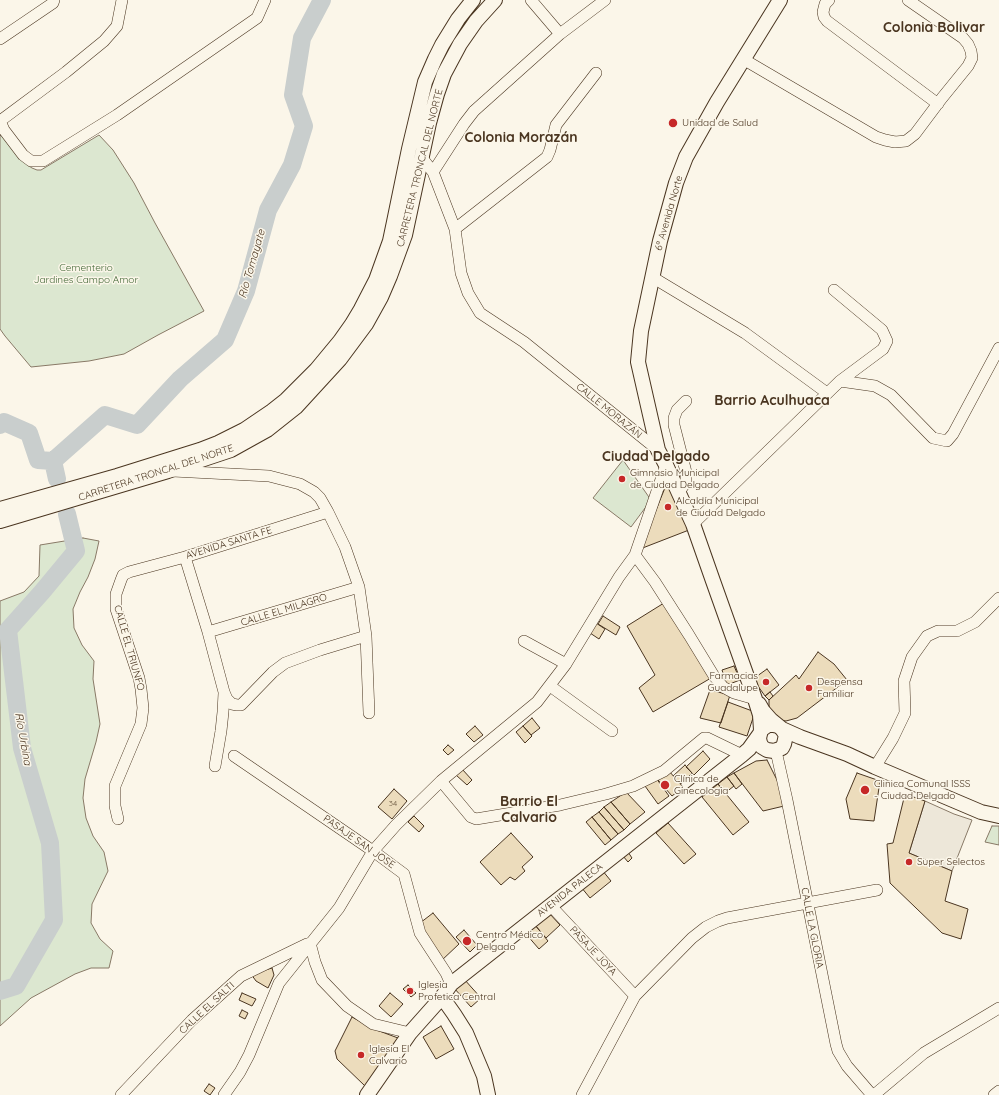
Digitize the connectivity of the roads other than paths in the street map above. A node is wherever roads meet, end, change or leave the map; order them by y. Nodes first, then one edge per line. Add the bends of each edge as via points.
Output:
1 (54, 0) edge
2 (122, 0) edge
3 (265, 0) edge
4 (473, 0) edge
5 (495, 0) edge
6 (532, 0) edge
7 (605, 0) edge
8 (780, 0) edge
9 (828, 0) edge
10 (908, 0) edge
11 (560, 34) junction
12 (0, 40) edge
13 (743, 59) junction
14 (596, 73) dead end
15 (938, 104) junction
16 (0, 121) edge
17 (422, 158) junction
18 (433, 172) junction
19 (455, 229) junction
20 (652, 277) junction
21 (834, 290) dead end
22 (999, 348) edge
23 (840, 381) junction
24 (827, 393) junction
25 (686, 401) dead end
26 (658, 450) junction
27 (666, 465) junction
28 (168, 471) junction
29 (679, 492) junction
30 (0, 509) edge
31 (328, 512) junction
32 (0, 521) edge
33 (693, 524) junction
34 (635, 555) junction
35 (186, 557) junction
36 (129, 572) joint
37 (359, 588) junction
38 (999, 598) edge
39 (208, 632) junction
40 (366, 636) junction
41 (524, 641) dead end
42 (566, 664) junction
43 (550, 686) junction
44 (224, 692) junction
45 (755, 699) junction
46 (369, 714) dead end
47 (780, 727) junction
48 (612, 731) dead end
49 (760, 732) junction
50 (813, 741) junction
51 (775, 749) junction
52 (742, 755) junction
53 (234, 756) dead end
54 (215, 766) dead end
55 (875, 767) junction
56 (440, 781) junction
57 (999, 816) edge
58 (118, 818) dead end
59 (373, 850) junction
60 (877, 890) dead end
61 (807, 903) junction
62 (550, 906) junction
63 (310, 943) junction
64 (451, 984) junction
65 (635, 996) junction
66 (442, 997) junction
67 (999, 1008) edge
68 (410, 1033) junction
69 (999, 1091) edge
70 (121, 1095) edge
71 (224, 1095) edge
72 (368, 1095) edge
73 (488, 1095) edge
74 (582, 1095) edge
75 (873, 1095) edge
76 (994, 1095) edge

1 - 12 street
2 - 16 street via 117,26 104,41
3 - 16 street via 257,18 117,115 43,161 31,161 23,155
4 - 30 main road, CARRETERA TRONCAL DEL NORTE via 442,45 425,82 390,241 376,280 352,324 316,370 272,411 218,444
5 - 17 main road, CARRETERA TRONCAL DEL NORTE via 464,38 447,68 437,94
6 - 11 street
7 - 11 street
8 - 13 main road, 6ª Avenida Norte
9 - 15 street via 823,12 827,21
10 - 15 street via 963,38 972,51 968,66
11 - 18 street via 474,111
13 - 15 street via 885,140 906,141 915,134
13 - 20 main road, 6ª Avenida Norte via 686,157 676,183
14 - 19 street via 556,125 547,157
17 - 18 street, CALLE MORAZÁN
17 - 28 main road, CARRETERA TRONCAL DEL NORTE via 405,235 390,276 366,324 340,359 296,407 267,430 231,450
18 - 19 street, CALLE MORAZÁN
19 - 26 street, CALLE MORAZÁN via 461,273 468,293 480,313 524,342
20 - 24 street via 745,333
20 - 26 main road, 6ª Avenida Norte via 641,331 638,362
21 - 23 street via 882,330 887,341 883,349
22 - 23 street via 947,441 933,438 886,392 875,386
23 - 24 street
24 - 33 street
25 - 29 street via 677,410 674,418 686,472 686,482
26 - 27 main road, CALLE MORAZÁN
27 - 29 main road, CALLE MORAZÁN
27 - 34 street
28 - 31 street via 266,475 292,481 316,494
28 - 32 main road, CARRETERA TRONCAL DEL NORTE
29 - 33 main road, CALLE MORAZÁN
31 - 35 street, AVENIDA SANTA FE
31 - 37 street via 345,547
33 - 45 main road, CALLE MORAZÁN
34 - 42 street
34 - 45 street via 723,687
35 - 36 street, AVENIDA SANTA FE
35 - 39 street
36 - 58 street, CALLE EL TRIUNFO via 120,580 116,604 139,678 143,708 141,724 115,786
37 - 39 street, CALLE EL MILAGRO
37 - 40 street
38 - 55 street via 975,622 957,631 938,631 927,636 912,657 904,681 905,713
39 - 44 street
40 - 44 street via 285,663 241,705 235,705 227,700
40 - 46 street
41 - 42 street
42 - 43 street
43 - 48 street
43 - 56 street via 537,702
44 - 54 street
45 - 47 main road, CALLE MORAZÁN via 771,720
45 - 49 main road, CALLE MORAZÁN via 760,715
47 - 49 main road via 768,725
47 - 50 main road, AVENIDA PALECA
47 - 51 main road via 786,735 786,740
49 - 51 main road via 760,743
49 - 52 main road, AVENIDA PALECA
50 - 51 main road, AVENIDA PALECA via 798,740
50 - 55 main road, AVENIDA PALECA
51 - 52 main road, AVENIDA PALECA via 752,750
51 - 61 street, CALLE LA GLORIA
52 - 56 street via 704,738 664,771 632,786 560,805 476,819 471,817
52 - 62 main road, AVENIDA PALECA
53 - 59 street, PASAJE SAN JOSE
55 - 57 main road, AVENIDA PALECA via 980,812
56 - 59 street
59 - 63 street via 339,908
59 - 64 street, PASAJE SAN JOSE via 404,874 420,933
60 - 61 street
61 - 65 street via 727,918 712,924 692,938
61 - 75 street, CALLE LA GLORIA via 838,1051 847,1066
62 - 64 main road, AVENIDA PALECA
62 - 65 street, PASAJE JOYA
63 - 68 street via 314,962 322,980 347,1006 373,1024
63 - 70 street, CALLE EL SALTI via 241,976 192,1020
63 - 71 street via 279,983 249,1055
64 - 66 main road, AVENIDA PALECA
65 - 74 street
66 - 68 main road, AVENIDA PALECA
66 - 73 main road via 466,1034 484,1076
67 - 75 street via 924,1053
68 - 72 main road, AVENIDA PALECA
69 - 76 street

